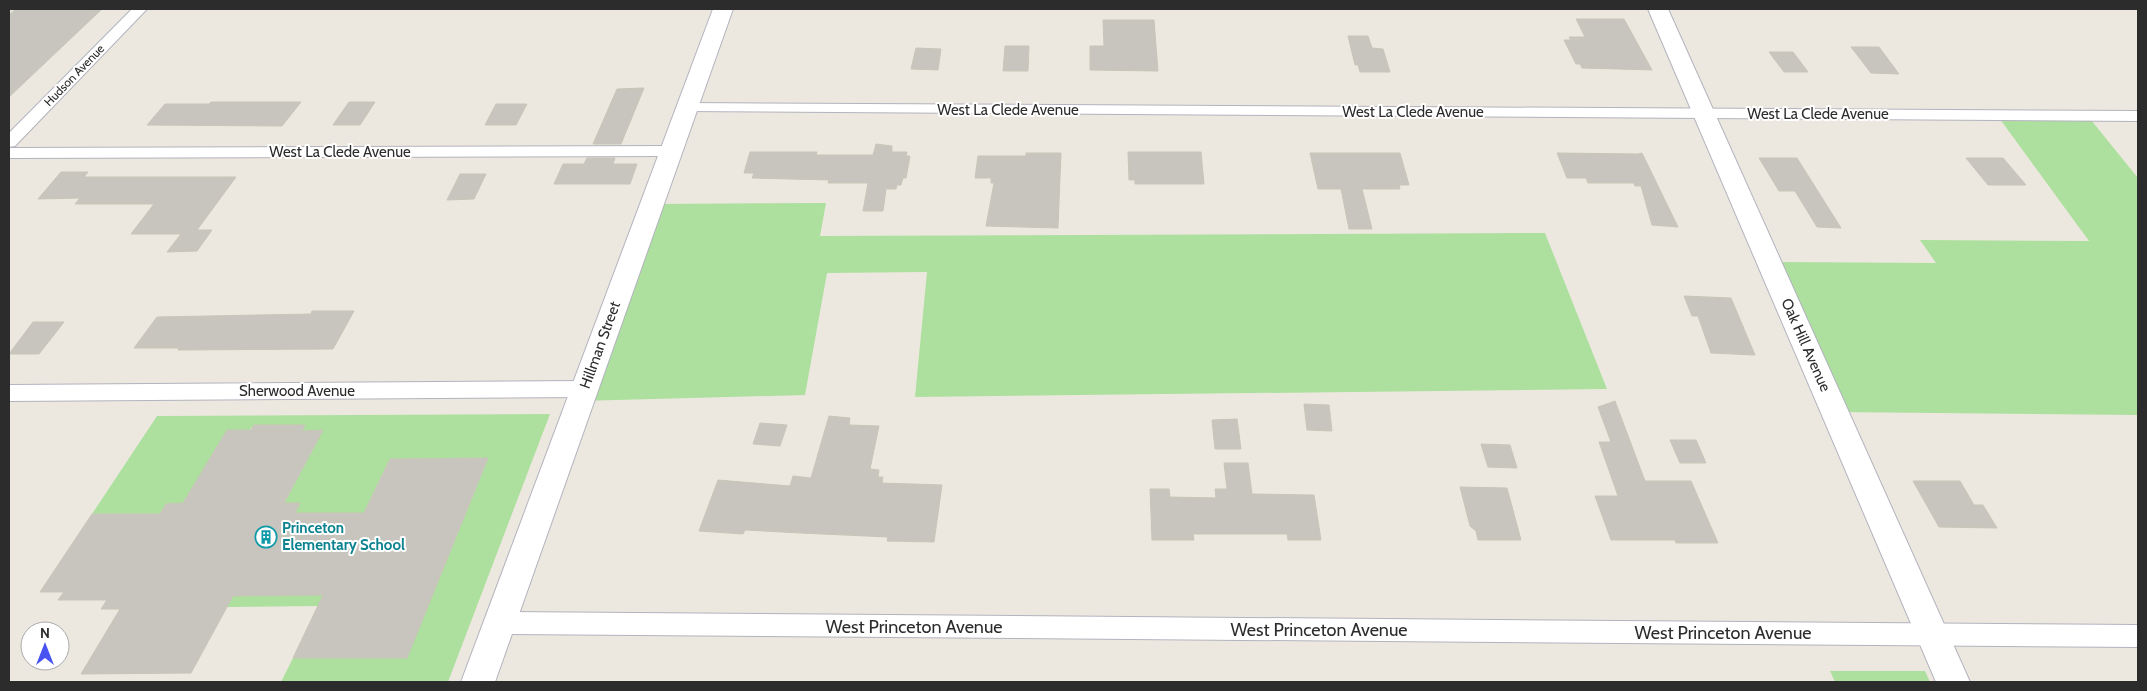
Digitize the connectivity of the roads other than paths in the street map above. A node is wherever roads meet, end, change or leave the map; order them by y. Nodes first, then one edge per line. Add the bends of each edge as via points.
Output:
1 (140, 9) edge
2 (723, 9) edge
3 (1658, 9) edge
4 (687, 108) junction
5 (1704, 114) junction
6 (2138, 116) edge
7 (9, 142) edge
8 (672, 151) junction
9 (9, 154) edge
10 (584, 389) junction
11 (9, 393) edge
12 (499, 623) junction
13 (1933, 635) junction
14 (2138, 636) edge
15 (478, 682) edge
16 (1954, 682) edge

1 - 7 street, Hudson Avenue
2 - 4 street, Hillman Street
3 - 5 street, Oak Hill Avenue
4 - 5 street, West La Clede Avenue
4 - 8 street, Hillman Street
5 - 6 street, West La Clede Avenue
5 - 13 street, Oak Hill Avenue
8 - 9 street, West La Clede Avenue
8 - 10 street, Hillman Street
10 - 11 street, Sherwood Avenue
10 - 12 street, Hillman Street
12 - 13 street, West Princeton Avenue
12 - 15 street, Hillman Street
13 - 14 street, West Princeton Avenue
13 - 16 street, Oak Hill Avenue

